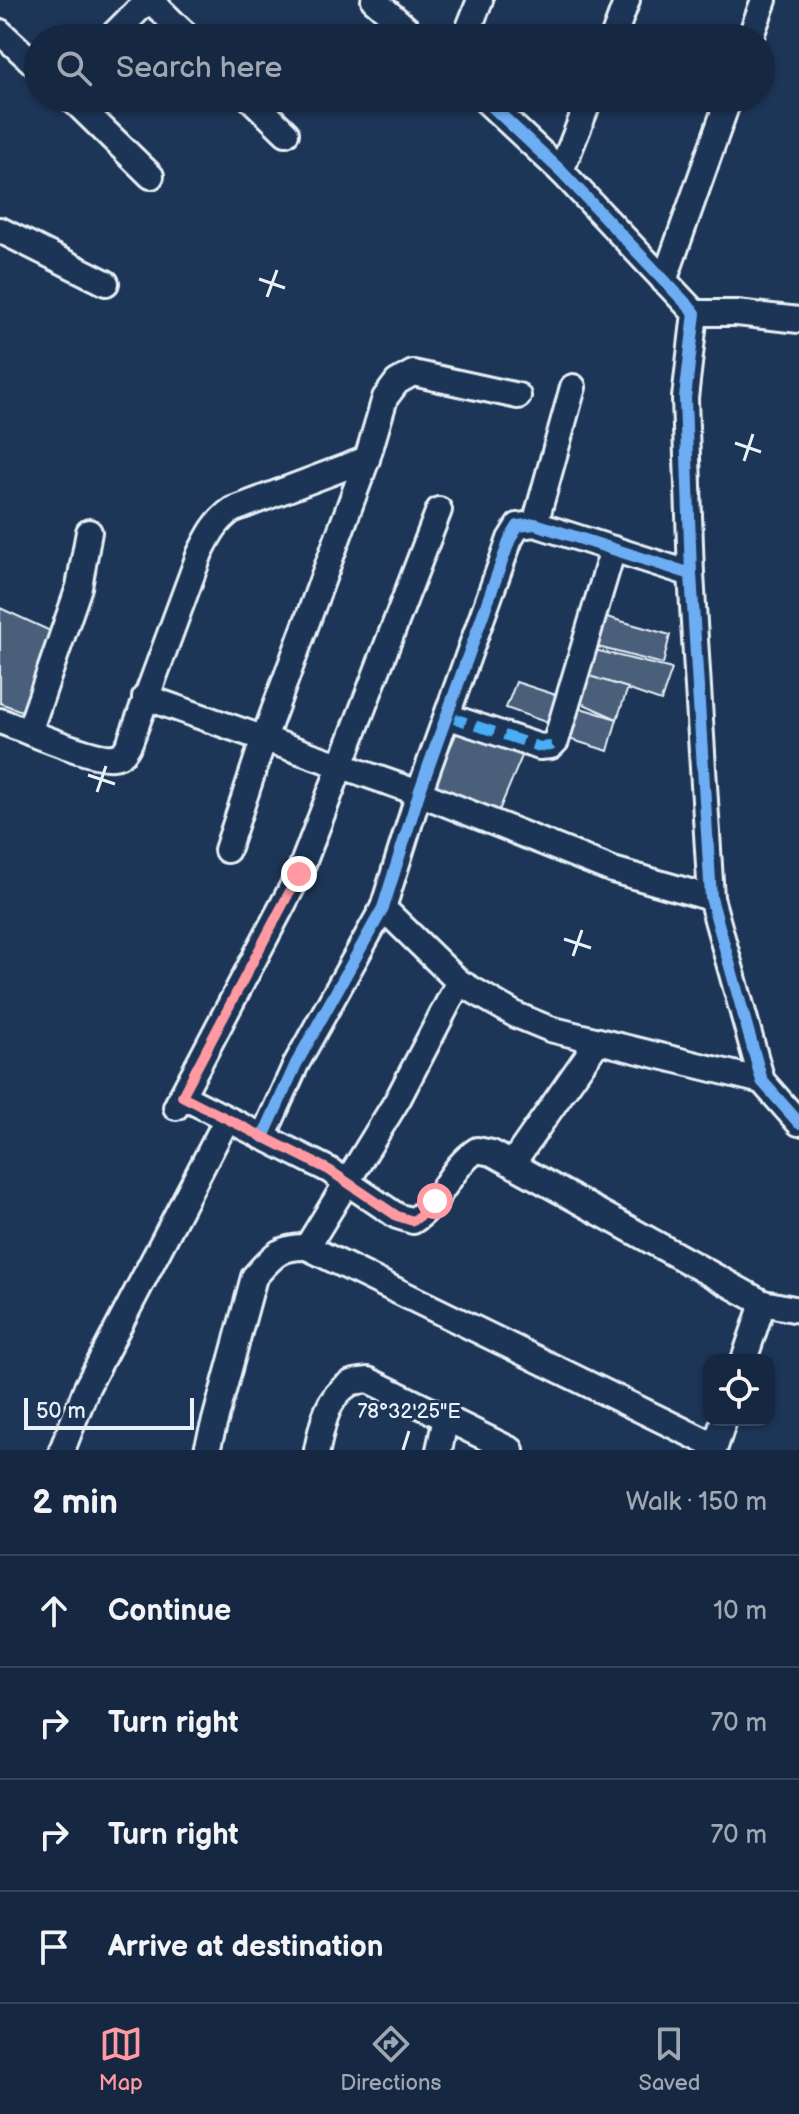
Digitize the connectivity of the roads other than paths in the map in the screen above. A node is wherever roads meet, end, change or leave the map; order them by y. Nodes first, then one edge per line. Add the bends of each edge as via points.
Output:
1 (149, 0) edge
2 (374, 0) edge
3 (480, 0) edge
4 (627, 0) edge
5 (764, 0) edge
6 (124, 24) edge
7 (174, 24) edge
8 (401, 24) edge
9 (471, 24) edge
10 (618, 24) edge
11 (755, 24) edge
12 (0, 32) edge
13 (24, 54) edge
14 (85, 112) edge
15 (264, 112) edge
16 (498, 112) edge
17 (584, 112) edge
18 (724, 112) edge
19 (286, 133) dead end
20 (561, 171) junction
21 (151, 176) dead end
22 (0, 230) edge
23 (664, 281) junction
24 (106, 283) dead end
25 (695, 313) junction
26 (799, 320) edge
27 (573, 387) dead end
28 (518, 396) dead end
29 (367, 459) junction
30 (439, 510) dead end
31 (535, 524) junction
32 (89, 532) dead end
33 (613, 549) junction
34 (691, 574) junction
35 (145, 697) junction
36 (447, 716) junction
37 (0, 721) edge
38 (29, 732) junction
39 (264, 738) junction
40 (341, 765) junction
41 (419, 793) junction
42 (227, 850) dead end
43 (711, 898) junction
44 (383, 908) junction
45 (459, 982) junction
46 (598, 1041) junction
47 (762, 1081) junction
48 (227, 1119) junction
49 (799, 1123) edge
50 (263, 1137) junction
51 (512, 1164) junction
52 (347, 1183) junction
53 (307, 1247) junction
54 (763, 1303) junction
55 (799, 1310) edge
56 (746, 1354) edge
57 (446, 1418) junction
58 (722, 1426) edge
59 (715, 1448) edge
60 (62, 1450) edge
61 (207, 1450) edge
62 (317, 1450) edge
63 (439, 1450) edge
64 (511, 1450) edge

1 - 6 street
1 - 7 street
2 - 8 street
3 - 9 street
4 - 10 street
5 - 11 street
12 - 13 street
14 - 21 street
15 - 19 street
16 - 20 street
17 - 20 street
18 - 23 street
20 - 23 street
22 - 24 street
23 - 25 street
25 - 26 street
25 - 34 street via 685,398
27 - 31 street
28 - 29 street via 413,373 385,398
29 - 35 street via 221,517 200,553
29 - 39 street
30 - 40 street
31 - 33 street
31 - 36 street via 518,526 510,539
32 - 38 street via 79,587
33 - 34 street
33 - 36 street via 556,741 540,747
34 - 43 street
35 - 38 street via 130,742 114,757 96,756
35 - 39 street
36 - 41 street
37 - 38 street
39 - 40 street
39 - 42 street
40 - 41 street
40 - 48 street via 299,874 179,1102
41 - 43 street via 613,870
41 - 44 street
43 - 47 street
44 - 45 street
44 - 50 street via 296,1064
45 - 46 street via 516,1015
45 - 52 street
46 - 47 street
46 - 51 street
47 - 49 street
48 - 50 street
48 - 60 street via 87,1387
50 - 52 street
51 - 52 street via 477,1150 464,1158 435,1201 413,1221
51 - 54 street
52 - 53 street
53 - 59 street
53 - 61 street via 289,1247 273,1256 254,1277
54 - 55 street
54 - 56 street
57 - 62 street via 368,1380 351,1383 323,1417
57 - 63 street
57 - 64 street
58 - 59 street

